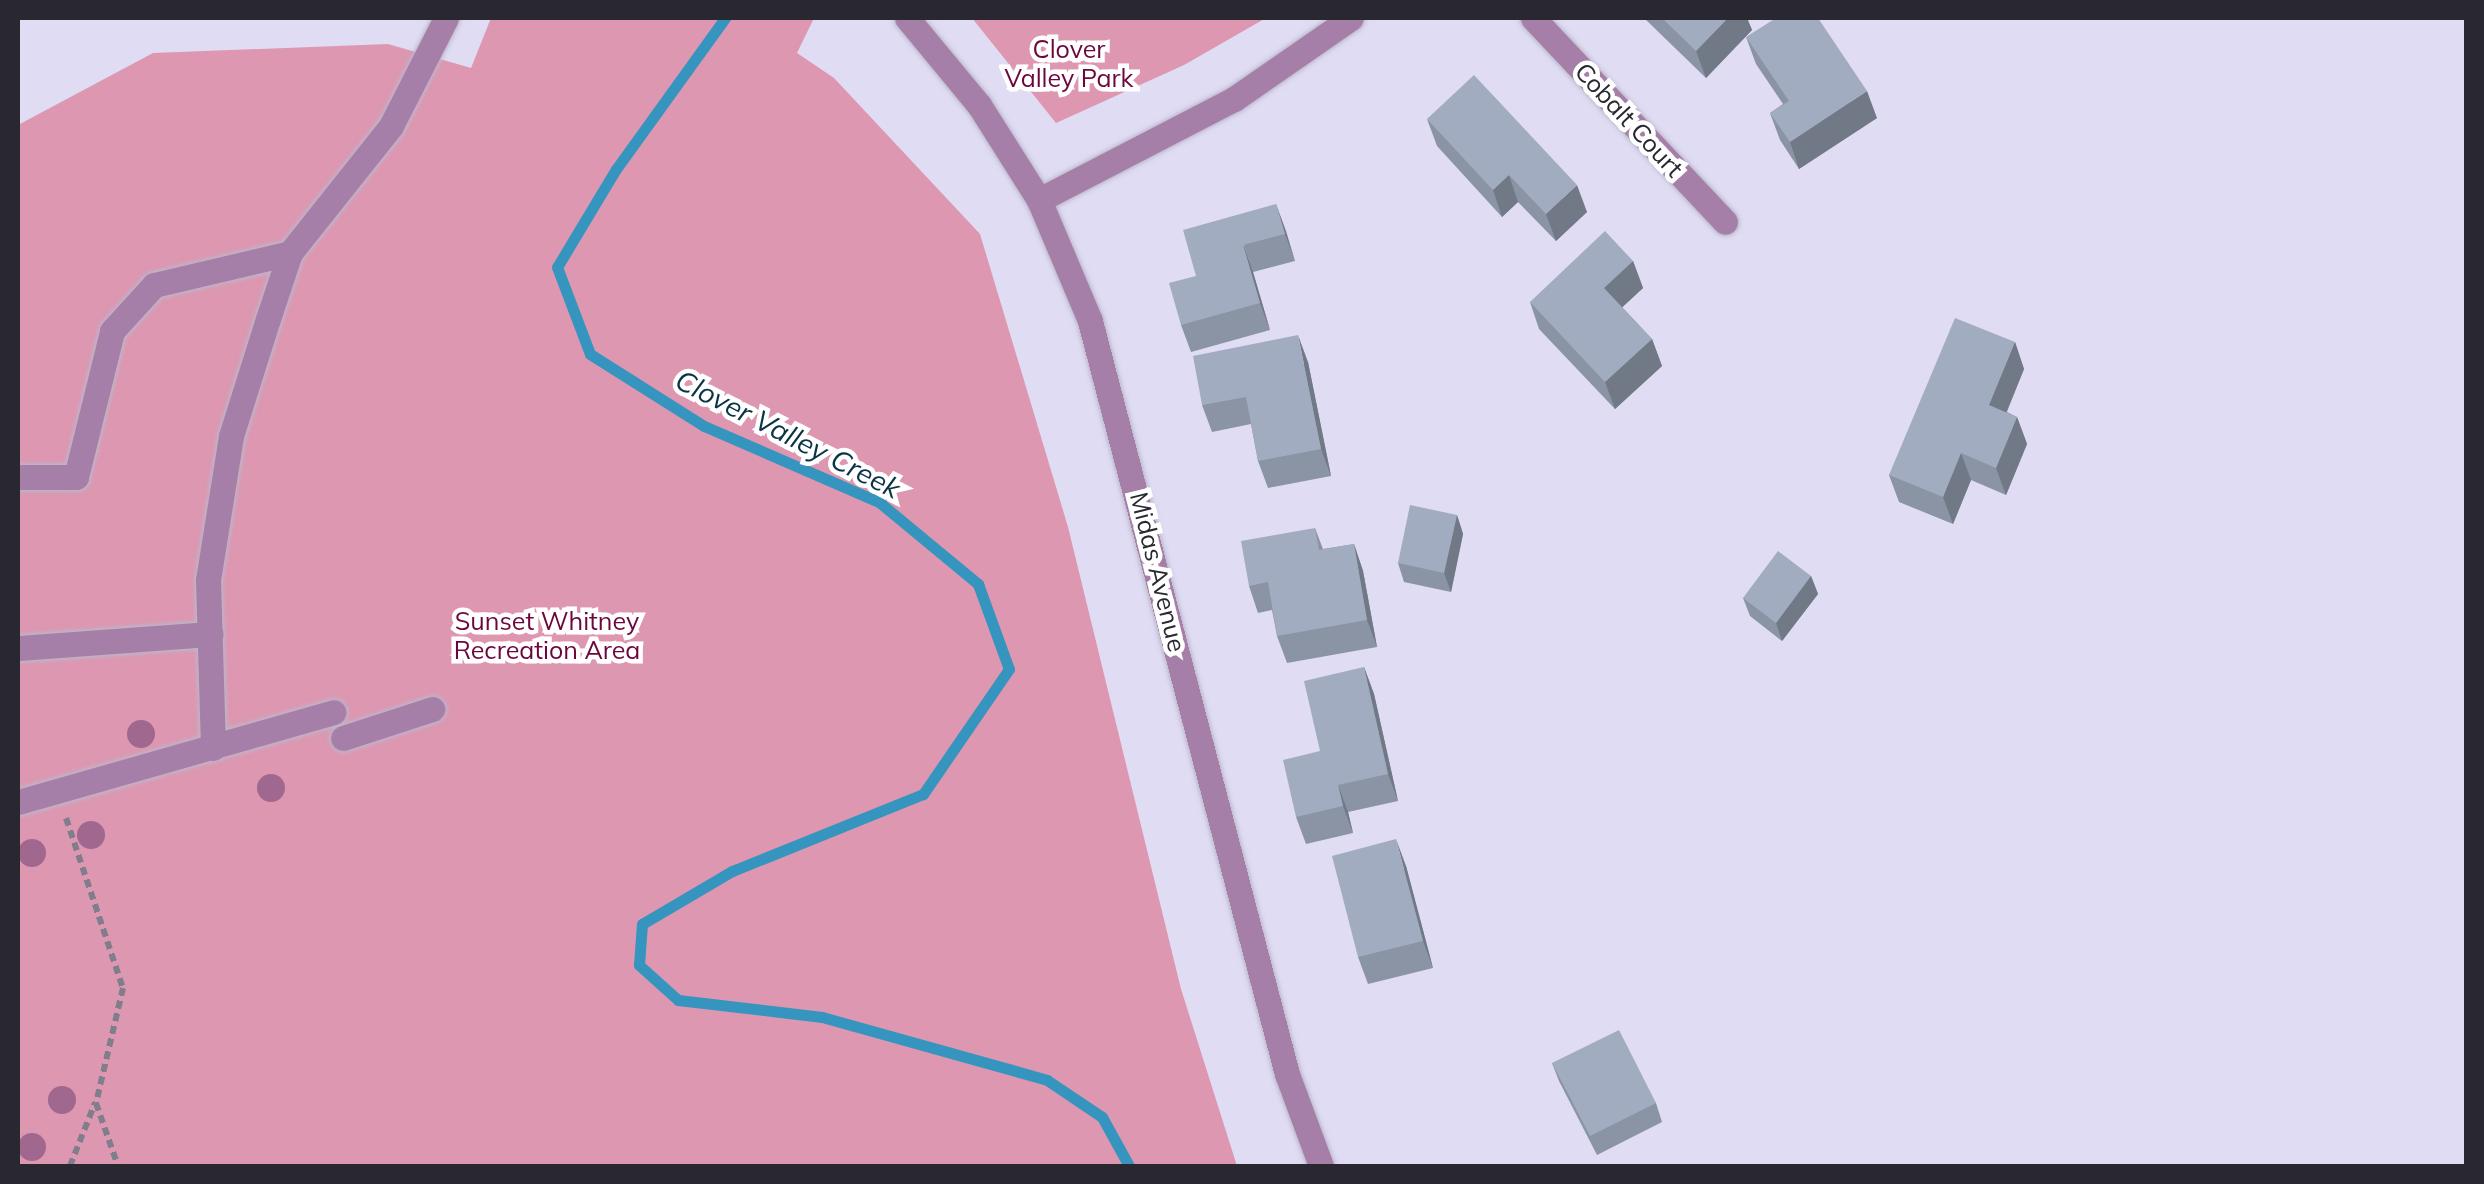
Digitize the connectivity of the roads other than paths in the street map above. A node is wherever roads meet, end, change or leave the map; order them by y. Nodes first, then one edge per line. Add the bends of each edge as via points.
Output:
1 (446, 18) edge
2 (907, 18) edge
3 (1351, 18) edge
4 (1533, 18) edge
5 (1040, 200) junction
6 (1725, 222) dead end
7 (290, 254) junction
8 (18, 477) edge
9 (210, 634) junction
10 (18, 648) edge
11 (432, 708) dead end
12 (332, 712) dead end
13 (343, 738) dead end
14 (212, 748) junction
15 (18, 802) edge
16 (1320, 1166) edge

1 - 7 street via 391,126
2 - 5 street, Midas Avenue via 980,105
3 - 5 street via 1234,100
4 - 6 street, Cobalt Court
5 - 16 street, Midas Avenue via 1111,390 1287,1074
7 - 8 street via 154,285 112,331 76,477
7 - 9 street via 231,436 208,580
9 - 10 street
9 - 14 street
11 - 13 street
12 - 14 street
14 - 15 street

